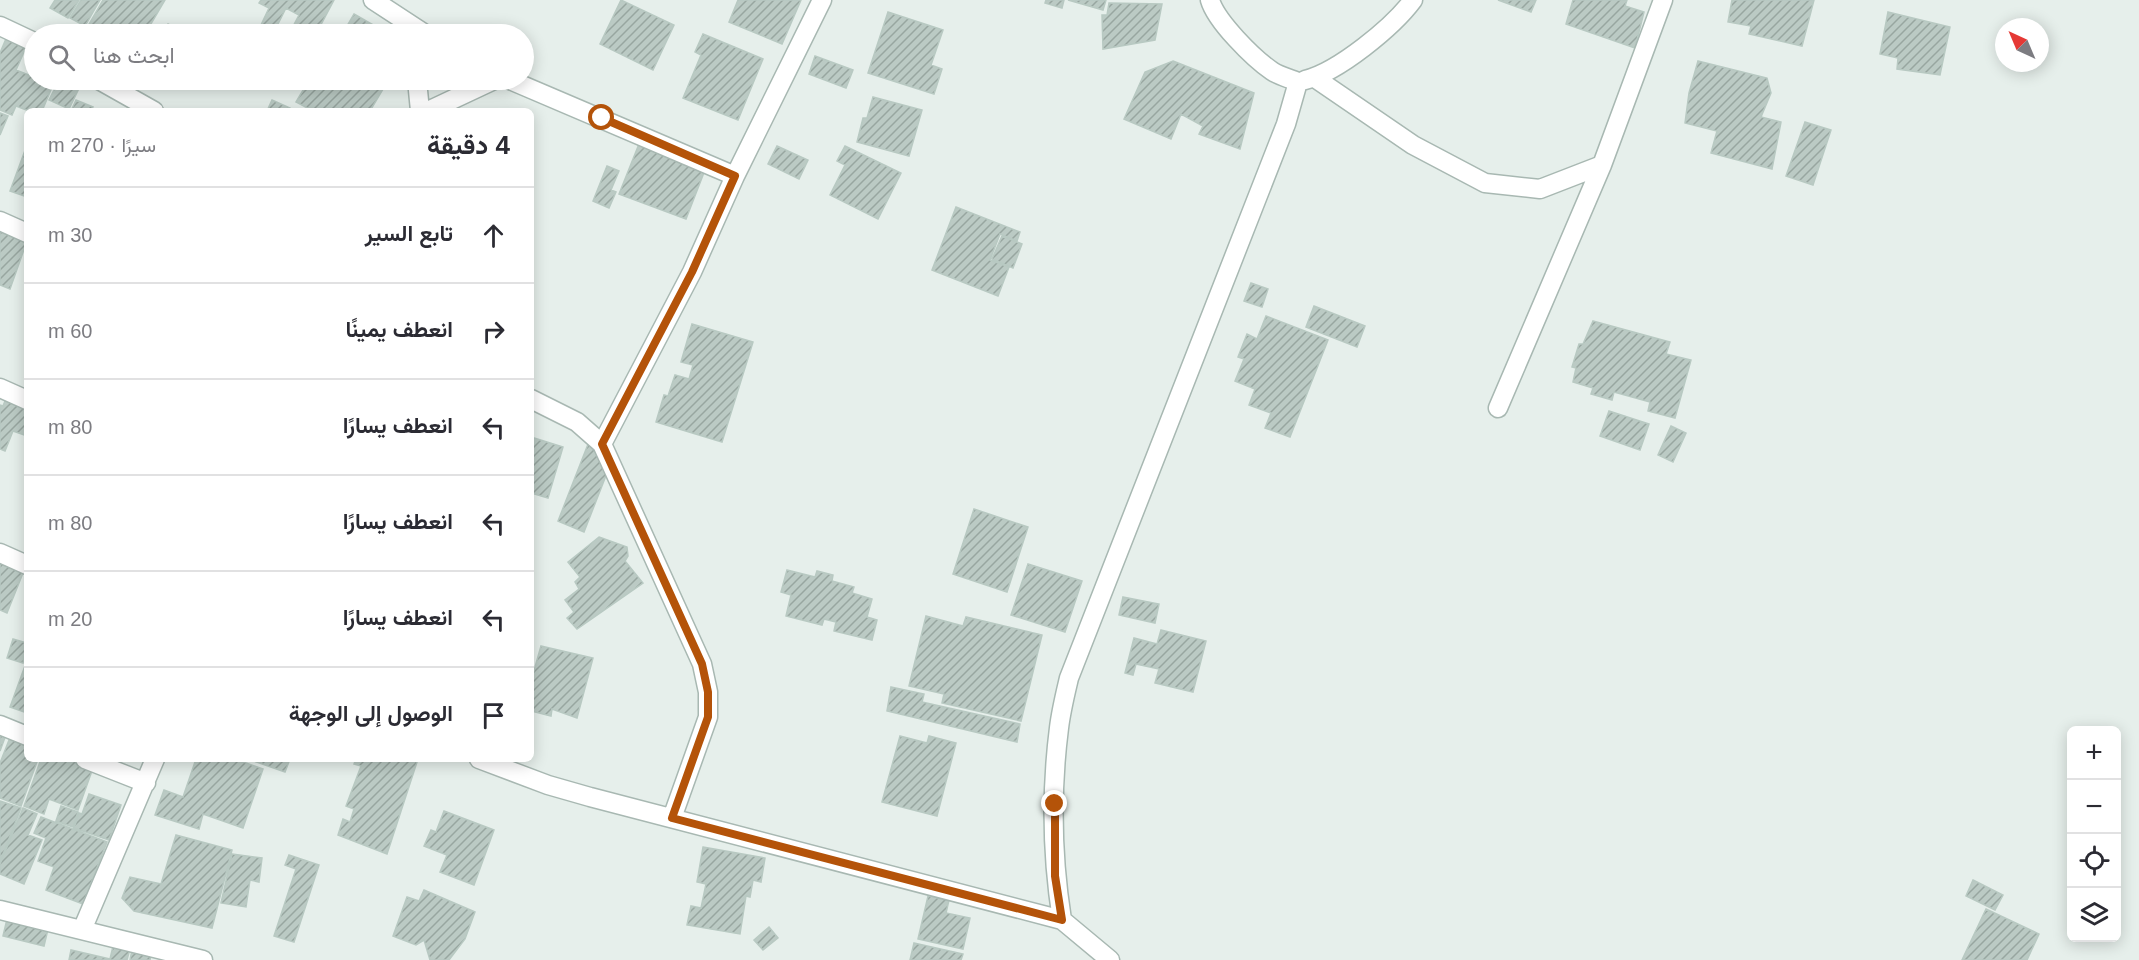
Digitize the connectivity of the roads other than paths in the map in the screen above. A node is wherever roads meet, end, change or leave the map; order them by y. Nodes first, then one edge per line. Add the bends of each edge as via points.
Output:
1 (373, 0) edge
2 (822, 0) edge
3 (1210, 0) edge
4 (1413, 0) edge
5 (1663, 0) edge
6 (406, 24) edge
7 (0, 26) edge
8 (24, 37) edge
9 (1306, 80) junction
10 (117, 90) edge
11 (418, 90) edge
12 (473, 90) edge
13 (533, 90) edge
14 (149, 108) edge
15 (420, 108) edge
16 (434, 108) edge
17 (1602, 165) junction
18 (735, 176) junction
19 (0, 222) edge
20 (24, 232) edge
21 (0, 388) edge
22 (24, 399) edge
23 (534, 400) edge
24 (1497, 408) dead end
25 (602, 444) junction
26 (0, 553) edge
27 (24, 564) edge
28 (0, 725) edge
29 (24, 735) edge
30 (93, 762) edge
31 (154, 762) edge
32 (487, 762) edge
33 (146, 783) junction
34 (672, 818) junction
35 (0, 910) edge
36 (1062, 920) junction
37 (82, 930) junction
38 (203, 960) edge
39 (1110, 960) edge

1 - 6 street
2 - 18 street
3 - 9 street via 1237,39 1272,72
4 - 9 street via 1402,15 1357,52
5 - 17 street
7 - 8 street
9 - 17 street via 1485,183 1540,189
9 - 36 street via 1069,678 1059,727 1055,804 1055,876
10 - 14 street
11 - 15 street
12 - 16 street
13 - 18 street
17 - 24 street
18 - 25 street via 692,272
19 - 20 street
21 - 22 street
23 - 25 street via 578,422
25 - 34 street via 702,664 708,692 708,717
26 - 27 street
28 - 29 street
30 - 33 street
31 - 33 street
32 - 34 street via 548,785
33 - 37 street
34 - 36 street
35 - 37 street
36 - 39 street
37 - 38 street

